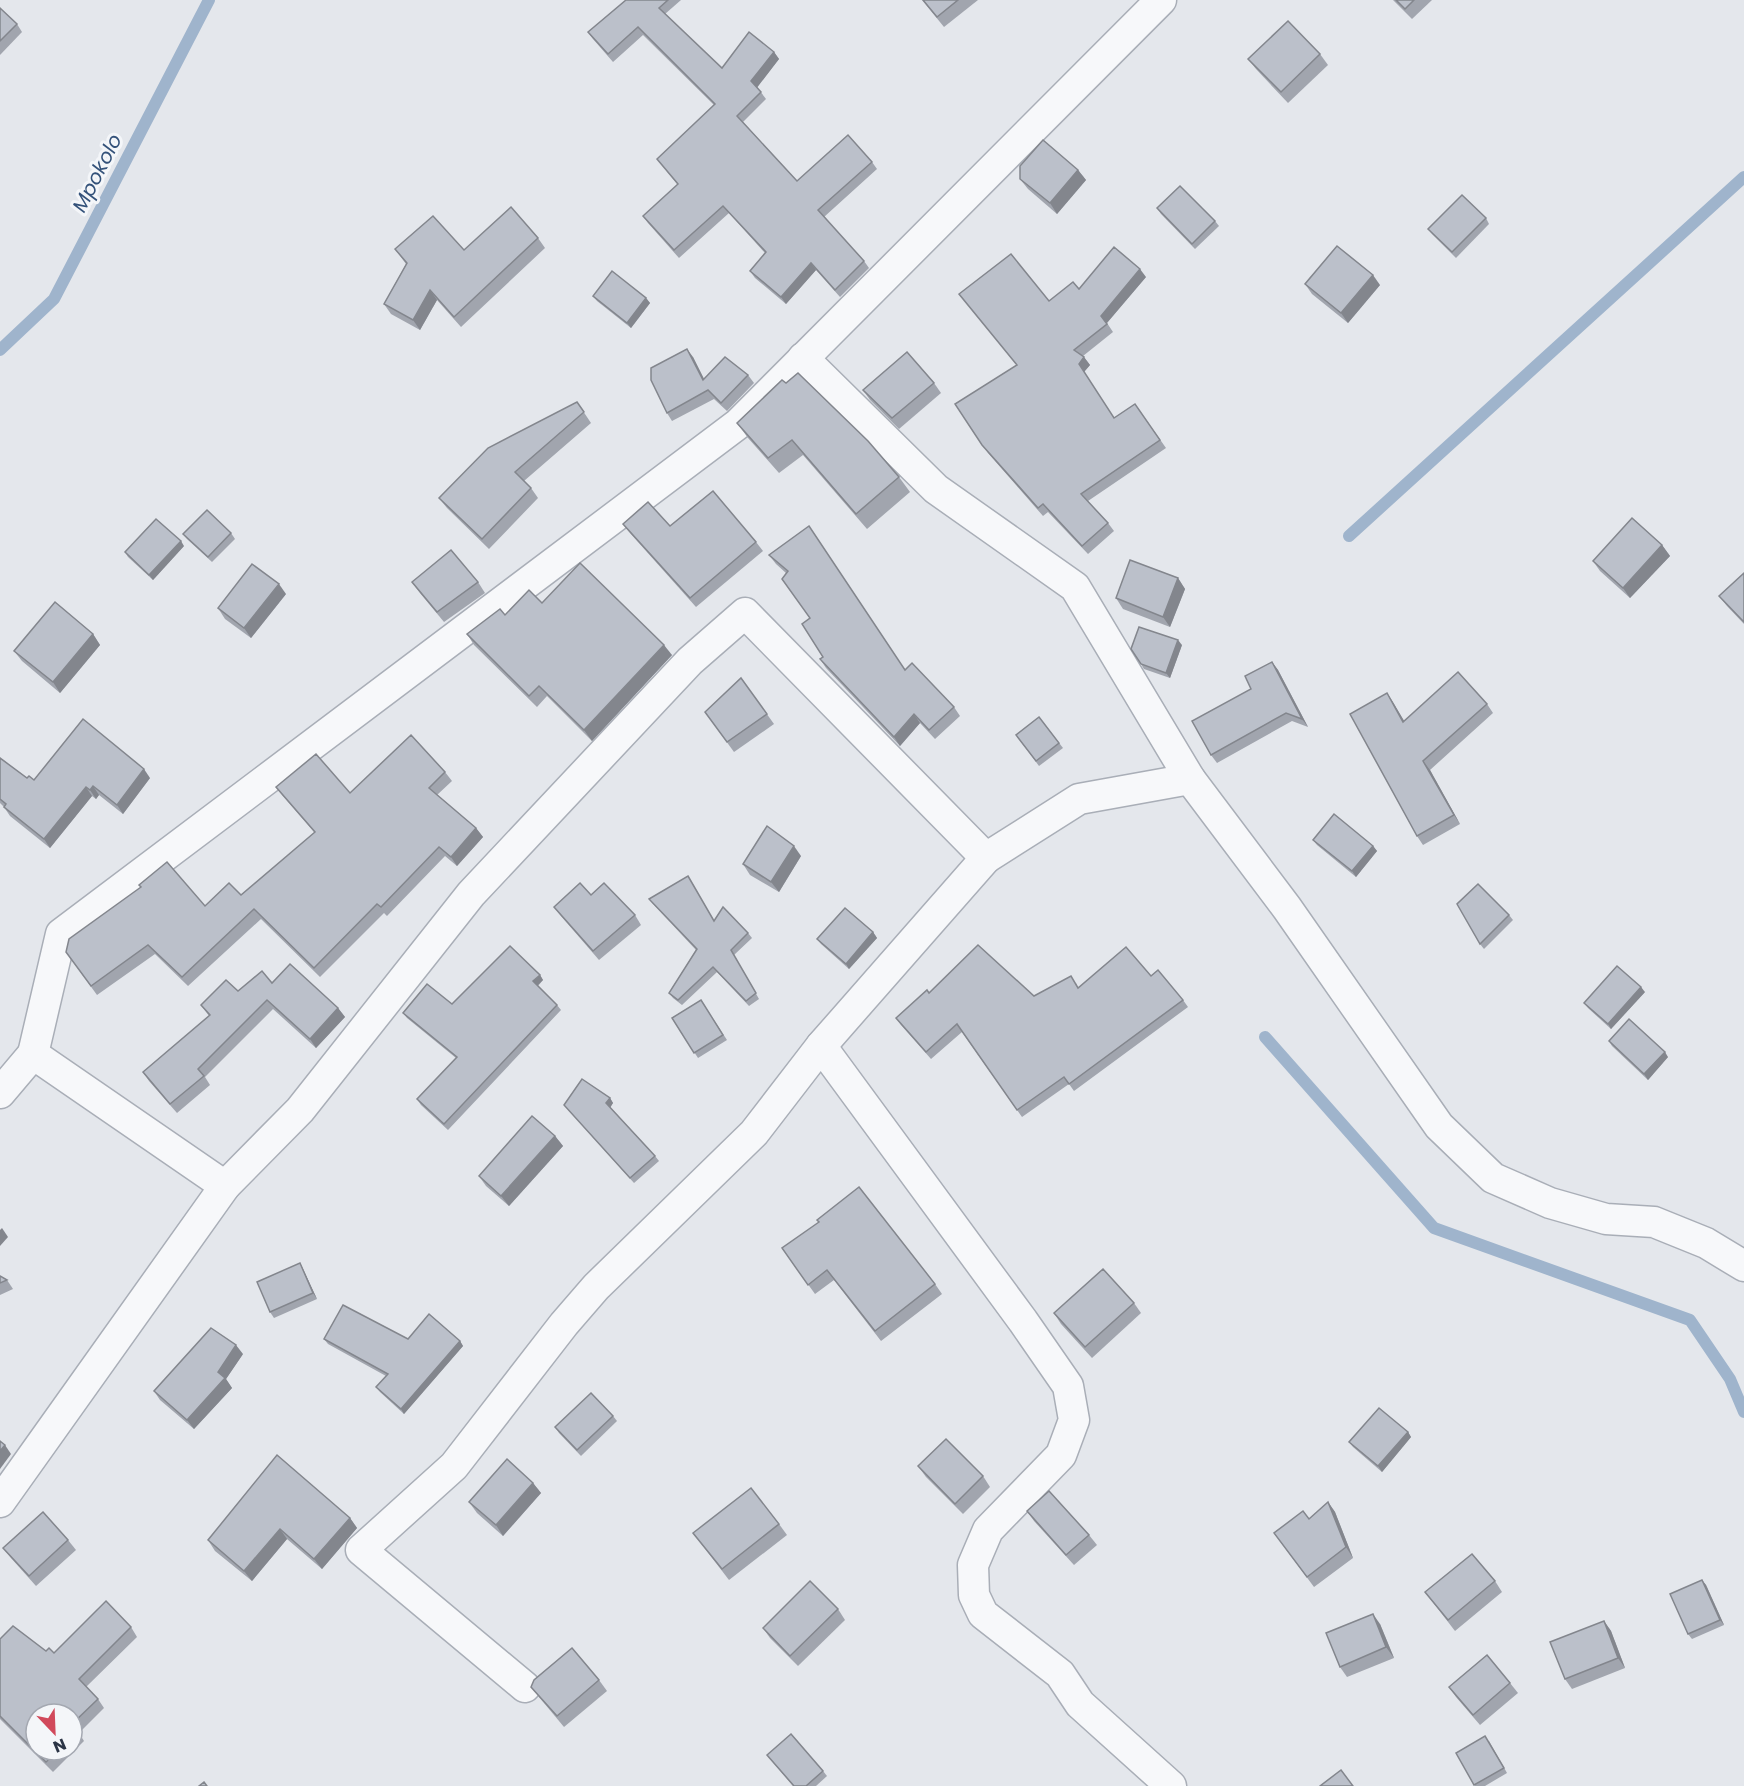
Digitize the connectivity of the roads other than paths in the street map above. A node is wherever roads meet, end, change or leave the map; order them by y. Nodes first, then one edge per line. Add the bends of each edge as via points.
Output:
1 (1161, 0) edge
2 (803, 358) junction
3 (1190, 779) junction
4 (986, 858) junction
5 (821, 1046) junction
6 (33, 1054) junction
7 (0, 1093) edge
8 (225, 1186) junction
9 (1744, 1266) edge
10 (0, 1502) edge
11 (525, 1687) dead end
12 (1171, 1786) edge

1 - 2 street
2 - 3 street via 936,489 1075,587
2 - 6 street via 738,424 61,934
3 - 4 street via 1079,799
3 - 9 street via 1287,908 1439,1126 1493,1178 1550,1203 1606,1219 1654,1222 1706,1243
4 - 5 street
4 - 8 street via 745,613 690,661 471,894 300,1110
5 - 11 street via 754,1133 596,1287 454,1466 361,1550
5 - 12 street via 1068,1386 1074,1420 1061,1455 988,1530 973,1565 974,1595 983,1614 1060,1674 1080,1704
6 - 7 street
6 - 8 street
8 - 10 street

